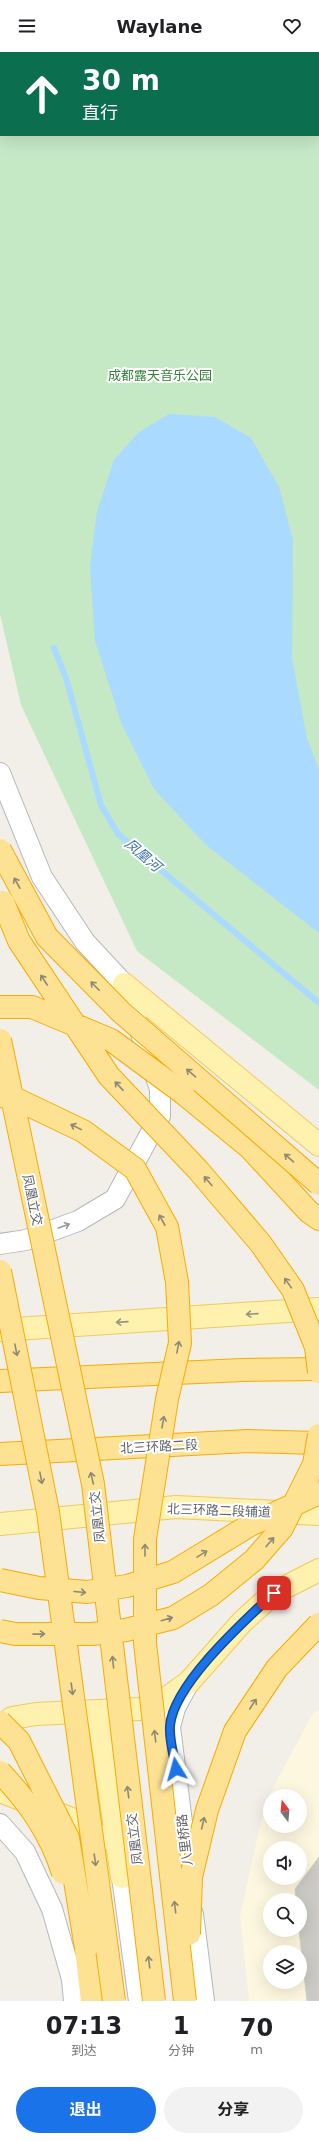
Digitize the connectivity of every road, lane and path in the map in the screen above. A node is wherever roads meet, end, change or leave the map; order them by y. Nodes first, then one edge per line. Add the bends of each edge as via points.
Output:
1 (0, 773) edge
2 (0, 850) edge
3 (0, 894) edge
4 (124, 984) junction
5 (0, 1007) edge
6 (0, 1040) edge
7 (0, 1096) edge
8 (319, 1145) edge
9 (319, 1184) edge
10 (319, 1219) edge
11 (0, 1244) edge
12 (0, 1271) edge
13 (319, 1309) edge
14 (0, 1330) edge
15 (319, 1371) edge
16 (0, 1381) edge
17 (319, 1435) edge
18 (319, 1443) edge
19 (0, 1454) edge
20 (319, 1493) edge
21 (319, 1514) edge
22 (0, 1524) edge
23 (319, 1570) edge
24 (0, 1580) edge
25 (319, 1624) edge
26 (0, 1631) edge
27 (189, 1682) junction
28 (98, 1711) junction
29 (0, 1722) edge
30 (0, 1727) edge
31 (0, 1772) edge
32 (0, 1790) edge
33 (0, 1824) edge
34 (122, 1877) junction
35 (86, 1948) junction
36 (74, 2001) edge
37 (92, 2001) edge
38 (114, 2001) edge
39 (139, 2001) edge
40 (154, 2001) edge
41 (186, 2001) edge
42 (204, 2001) edge

1 - 4 street via 42,877 85,942
9 -> 2 highway, bridge via 121,1012 47,937
15 -> 3 highway, bridge via 316,1348 293,1290 262,1244 198,1170 109,1076 19,941
4 - 8 main road
11 -> 4 street via 26,1240 78,1221 115,1199 160,1116 160,1089
5 - 10 highway, bridge via 32,1007 111,1040 183,1093 250,1148 309,1212
40 -> 6 highway, 凤凰立交, bridge via 93,1484
41 -> 7 highway, bridge via 145,1643 145,1538 165,1406 180,1343 177,1282 167,1227 135,1169 83,1131 14,1098
12 -> 38 highway, bridge via 48,1512
13 -> 14 main road
15 - 16 highway via 242,1370
26 -> 17 highway, bridge via 15,1634 92,1634 126,1630 173,1618 210,1595 254,1560 282,1528 314,1464
18 - 19 highway, 北三环路二段 via 248,1441
24 -> 20 highway, bridge via 39,1588 87,1592 127,1586 173,1572 250,1524
21 - 22 main road, 北三环路二段辅道 via 176,1507
23 - 27 main road via 274,1593 242,1622
41 -> 25 highway, bridge via 191,1876 206,1810 235,1732 277,1668
27 - 28 main road via 160,1703 140,1709
27 - 42 street, 八里桥路 via 175,1708 170,1727
28 - 30 main road via 36,1714 12,1718
28 - 34 main road
29 - 35 highway, bridge via 19,1740 68,1838
31 - 35 highway, bridge via 25,1799 55,1848
32 - 34 main road via 74,1820 101,1836 115,1856
33 - 36 street via 25,1852 52,1909 72,1979
34 - 39 street
35 - 37 highway

